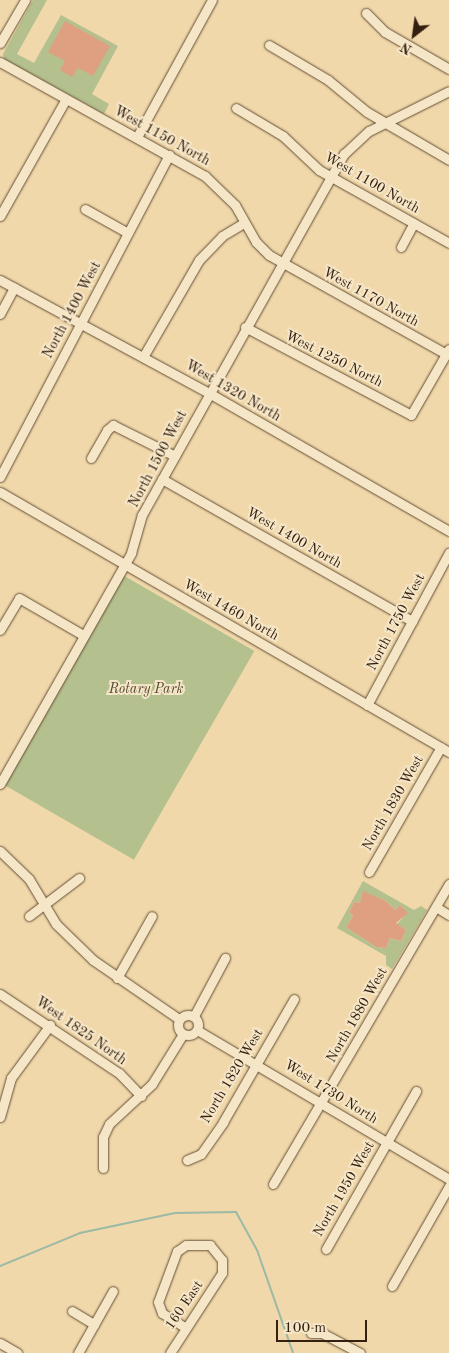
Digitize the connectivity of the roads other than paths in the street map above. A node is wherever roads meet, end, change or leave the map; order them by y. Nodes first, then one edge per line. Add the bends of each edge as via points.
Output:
1 (25, 0) edge
2 (212, 0) edge
3 (366, 13) dead end
4 (0, 43) edge
5 (269, 45) dead end
6 (0, 62) edge
7 (449, 69) edge
8 (449, 91) edge
9 (66, 99) junction
10 (236, 108) dead end
11 (386, 122) junction
12 (137, 137) junction
13 (169, 155) junction
14 (449, 160) edge
15 (331, 176) junction
16 (85, 209) dead end
17 (0, 216) edge
18 (244, 223) junction
19 (414, 223) junction
20 (128, 233) junction
21 (449, 243) edge
22 (401, 247) dead end
23 (284, 263) junction
24 (0, 280) edge
25 (14, 288) junction
26 (0, 314) edge
27 (81, 323) junction
28 (245, 327) junction
29 (447, 351) edge
30 (144, 357) junction
31 (209, 393) junction
32 (175, 456) junction
33 (91, 458) dead end
34 (0, 477) edge
35 (162, 479) junction
36 (0, 492) edge
37 (449, 531) edge
38 (449, 553) edge
39 (123, 564) junction
40 (412, 621) junction
41 (0, 630) edge
42 (83, 635) junction
43 (367, 704) junction
44 (445, 750) edge
45 (0, 784) edge
46 (0, 852) edge
47 (369, 872) dead end
48 (79, 878) dead end
49 (449, 884) edge
50 (45, 904) junction
51 (436, 908) junction
52 (449, 915) edge
53 (29, 916) dead end
54 (152, 916) dead end
55 (225, 958) dead end
56 (117, 978) junction
57 (0, 994) edge
58 (294, 999) dead end
59 (194, 1016) junction
60 (179, 1019) junction
61 (50, 1024) junction
62 (197, 1030) junction
63 (183, 1034) junction
64 (257, 1063) junction
65 (416, 1091) dead end
66 (141, 1096) junction
67 (321, 1106) junction
68 (0, 1117) edge
69 (386, 1143) junction
70 (187, 1160) dead end
71 (103, 1168) dead end
72 (449, 1179) edge
73 (273, 1184) dead end
74 (449, 1186) edge
75 (326, 1249) dead end
76 (392, 1286) dead end
77 (113, 1291) dead end
78 (72, 1311) dead end
79 (94, 1324) junction
80 (184, 1327) junction
81 (311, 1332) dead end
82 (1, 1345) edge
83 (17, 1353) edge
84 (78, 1353) edge
85 (170, 1353) edge
86 (360, 1353) edge

1 - 4 street
2 - 12 street
3 - 7 street via 386,32
5 - 11 street via 321,75 352,103
6 - 9 street, West 1150 North
8 - 11 street, North 1500 West
9 - 12 street, West 1150 North
9 - 17 street
10 - 15 street, West 1100 North via 283,136 311,163
11 - 14 street
11 - 15 street, North 1500 West via 350,146
12 - 13 street, West 1150 North
13 - 18 street, West 1150 North via 219,187
13 - 20 street, North 1400 West
15 - 19 street, West 1100 North
15 - 23 street, North 1500 West
16 - 20 street
18 - 23 street, West 1150 North via 262,250
18 - 30 street via 222,236 199,260
19 - 21 street, West 1100 North
19 - 22 street
20 - 27 street, North 1400 West
23 - 28 street, North 1500 West
23 - 29 street, West 1170 North
24 - 25 street, West 1320 North
25 - 26 street
25 - 27 street, West 1320 North
27 - 30 street, West 1320 North
27 - 34 street, North 1400 West
28 - 29 street, West 1250 North via 411,414
28 - 31 street, North 1500 West
30 - 31 street, West 1320 North
31 - 32 street, North 1500 West
31 - 37 street, West 1320 North
32 - 33 street via 114,425 106,430
32 - 35 street, North 1500 West
35 - 39 street, North 1500 West via 142,515 136,543
35 - 40 street, West 1400 North
36 - 39 street, West 1460 North
38 - 40 street, North 1750 West
39 - 42 street, North 1500 West
39 - 43 street, West 1460 North
40 - 43 street, North 1750 West
41 - 42 street via 18,598
42 - 45 street, North 1500 West
43 - 44 street, West 1460 North
44 - 47 street, North 1830 West
46 - 50 street via 29,879
48 - 50 street
49 - 51 street, North 1880 West
50 - 53 street
50 - 56 street via 56,924
51 - 52 street
51 - 67 street, North 1880 West
54 - 56 street
55 - 59 street
56 - 60 street
57 - 61 street, West 1825 North
58 - 64 street, North 1820 West
59 - 60 street
59 - 62 street
60 - 63 street via 178,1027
61 - 66 street, West 1825 North via 119,1073
61 - 68 street via 11,1078
62 - 63 street
62 - 64 street, West 1730 North
63 - 66 street
64 - 67 street, West 1730 North via 291,1082
64 - 70 street, North 1820 West via 201,1154
65 - 69 street, North 1950 West
66 - 71 street via 109,1124 103,1138
67 - 69 street, West 1730 North
67 - 73 street, North 1880 West
69 - 72 street, West 1730 North
69 - 75 street, North 1950 West
74 - 76 street
77 - 79 street
78 - 79 street
79 - 84 street
80 - 80 street, 160 East via 222,1273 222,1260 210,1245 186,1245 177,1251 158,1308
80 - 85 street, 160 East
81 - 86 street via 322,1333
82 - 83 street

